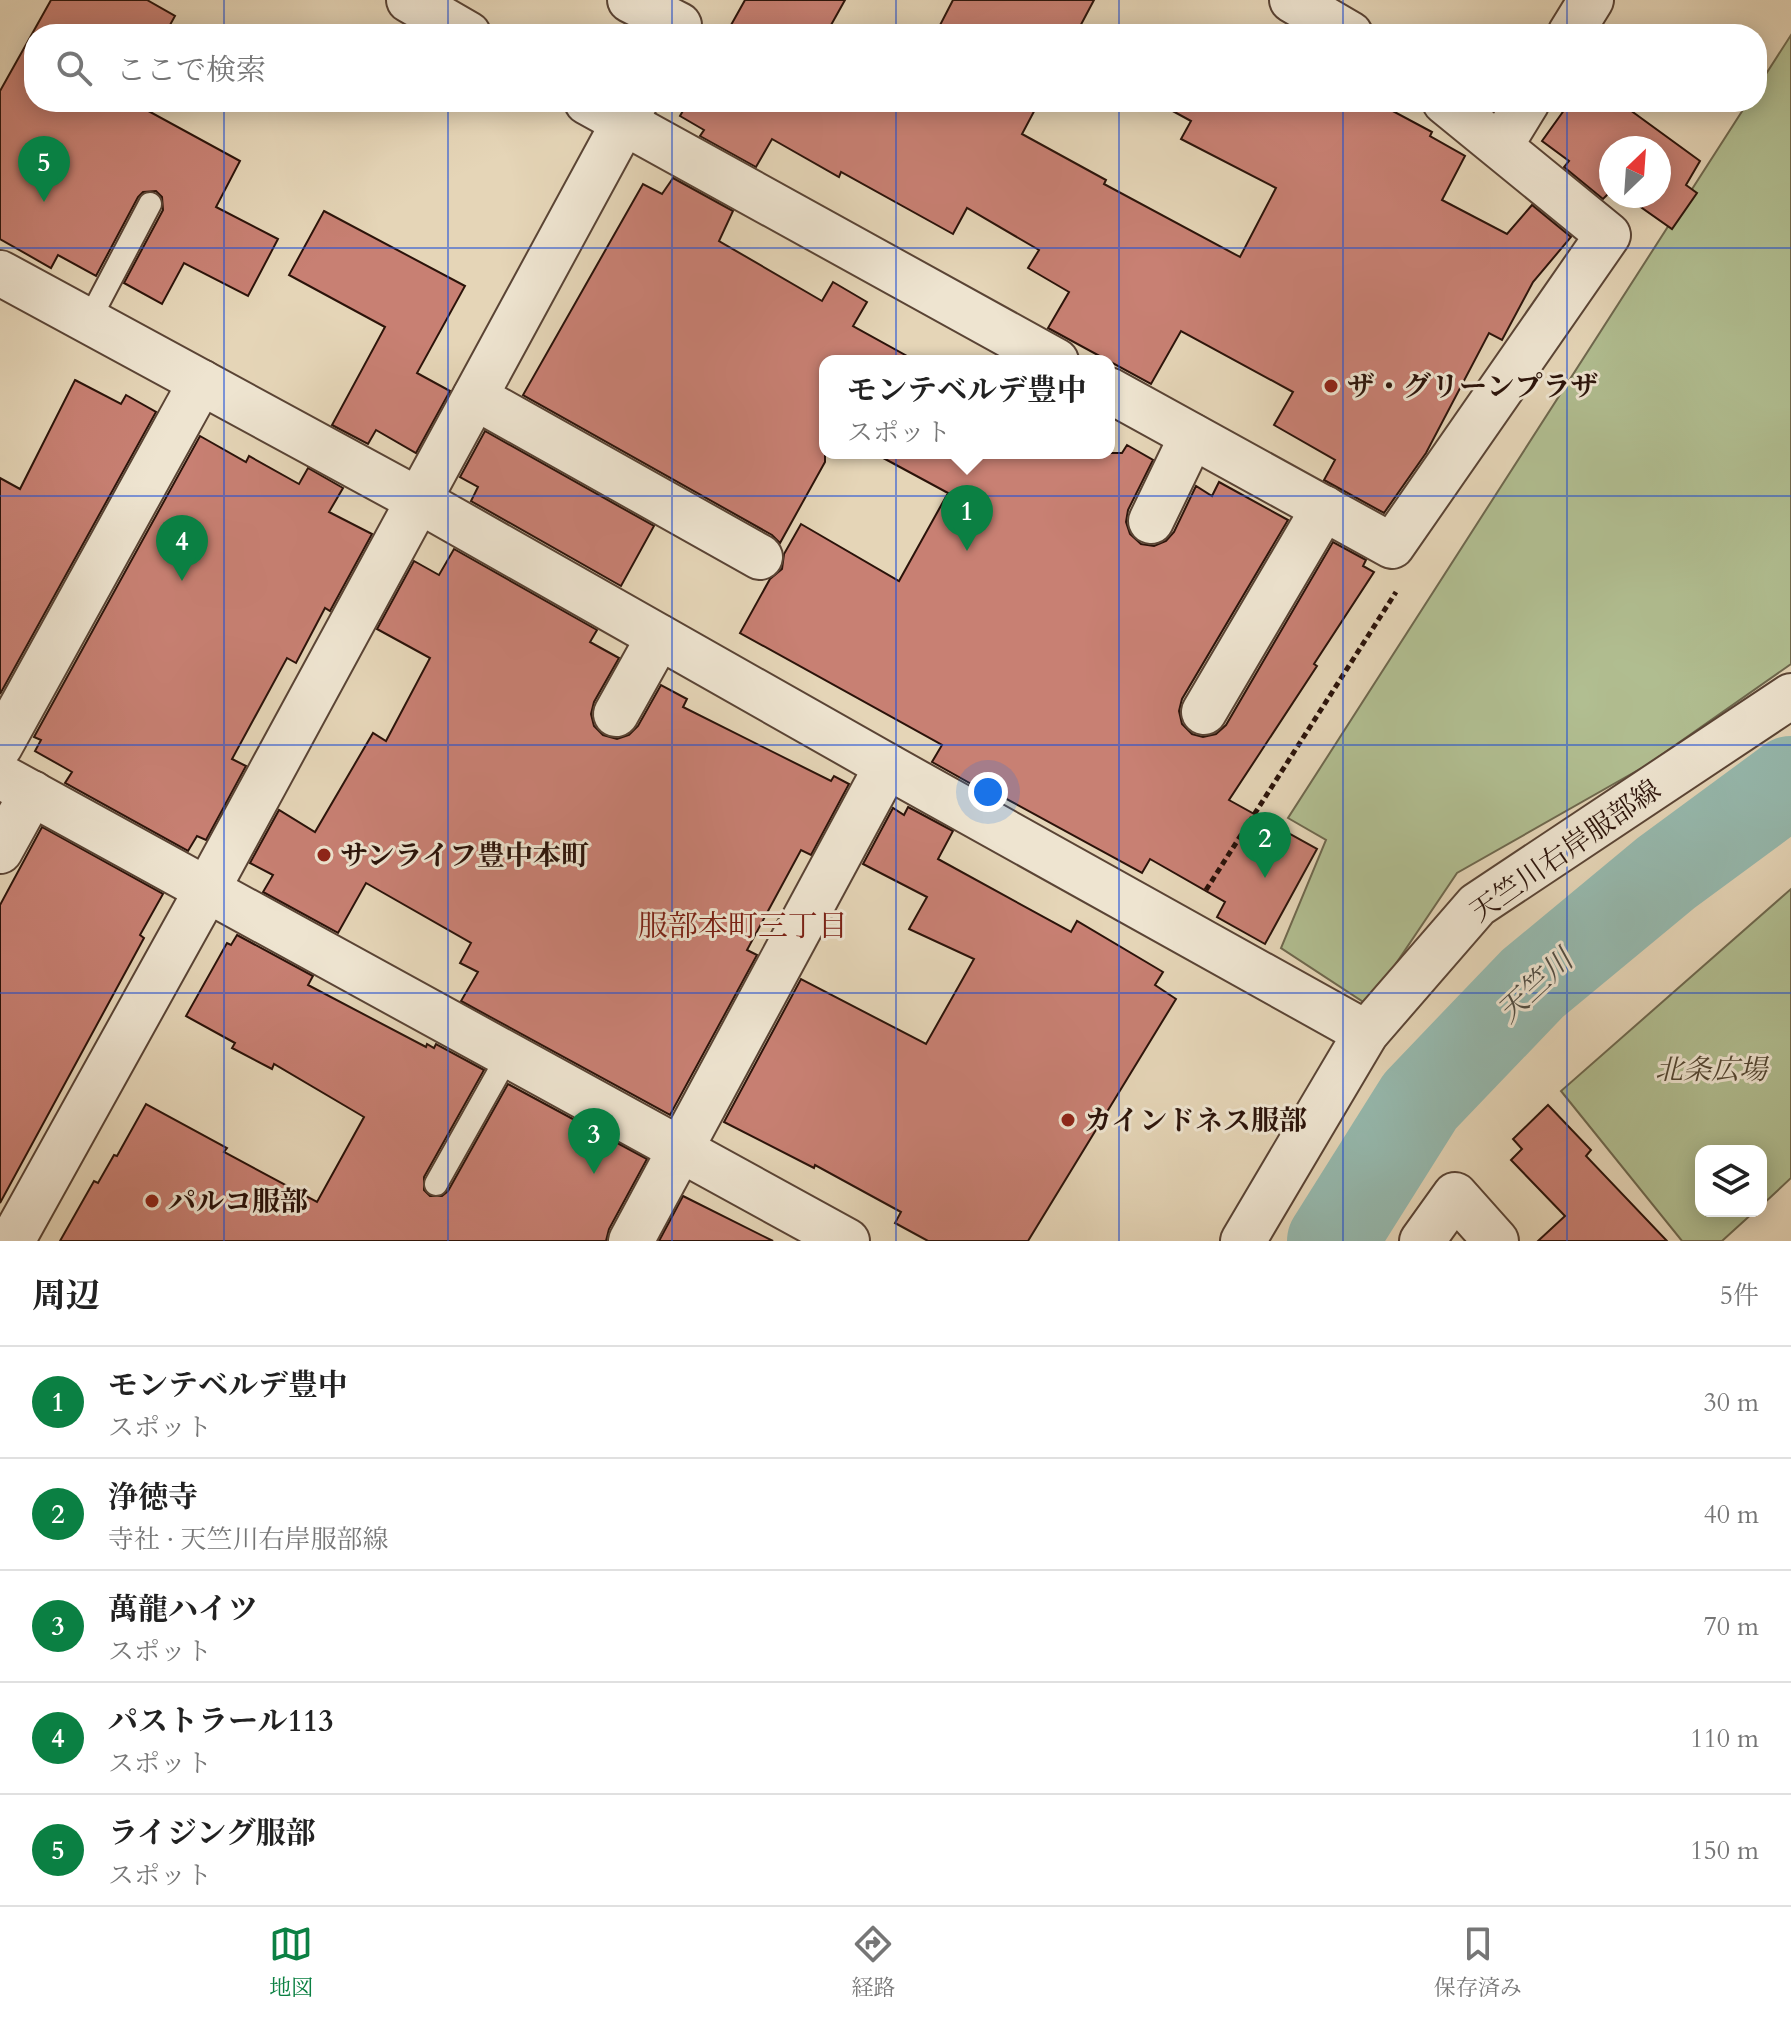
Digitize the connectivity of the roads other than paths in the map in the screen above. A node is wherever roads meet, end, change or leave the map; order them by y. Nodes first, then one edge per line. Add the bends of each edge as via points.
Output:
1 (409, 0) edge
2 (630, 0) edge
3 (1292, 0) edge
4 (1591, 0) edge
5 (682, 20) edge
6 (451, 24) edge
7 (1333, 24) edge
8 (1576, 24) edge
9 (614, 112) edge
10 (620, 112) edge
11 (1458, 112) edge
12 (1521, 112) edge
13 (1500, 146) junction
14 (150, 204) dead end
15 (0, 273) edge
16 (88, 322) junction
17 (1046, 355) edge
18 (201, 382) junction
19 (1115, 393) edge
20 (475, 397) junction
21 (1192, 436) junction
22 (418, 500) junction
23 (1324, 508) junction
24 (1151, 521) dead end
25 (760, 557) dead end
26 (659, 637) junction
27 (1791, 696) edge
28 (1204, 712) dead end
29 (616, 714) dead end
30 (0, 746) edge
31 (887, 766) junction
32 (16, 785) edge
33 (0, 851) edge
34 (208, 888) junction
35 (1366, 1033) junction
36 (509, 1054) junction
37 (681, 1149) junction
38 (436, 1184) dead end
39 (12, 1241) edge
40 (631, 1241) edge
41 (847, 1241) edge
42 (1243, 1241) edge
43 (1422, 1241) edge
44 (1496, 1241) edge

1 - 6 street
2 - 5 street
3 - 7 street
4 - 8 street
9 - 20 street
10 - 17 street
11 - 13 street
12 - 13 street
13 - 23 street via 1608,235 1392,546
14 - 16 lane
15 - 16 street
16 - 18 street
18 - 22 street
18 - 30 street
19 - 21 street
20 - 22 street
20 - 25 street
21 - 23 street
21 - 24 street
22 - 26 street
22 - 34 street
23 - 28 street
26 - 29 street
26 - 31 street
27 - 35 street, 天竺川右岸服部線 via 1477,905
31 - 35 street
31 - 37 street
32 - 33 street
32 - 34 street
34 - 36 street
34 - 39 street
35 - 42 street, 天竺川右岸服部線
36 - 37 street
36 - 38 lane
37 - 40 street
37 - 41 street
43 - 44 street via 1455,1195

